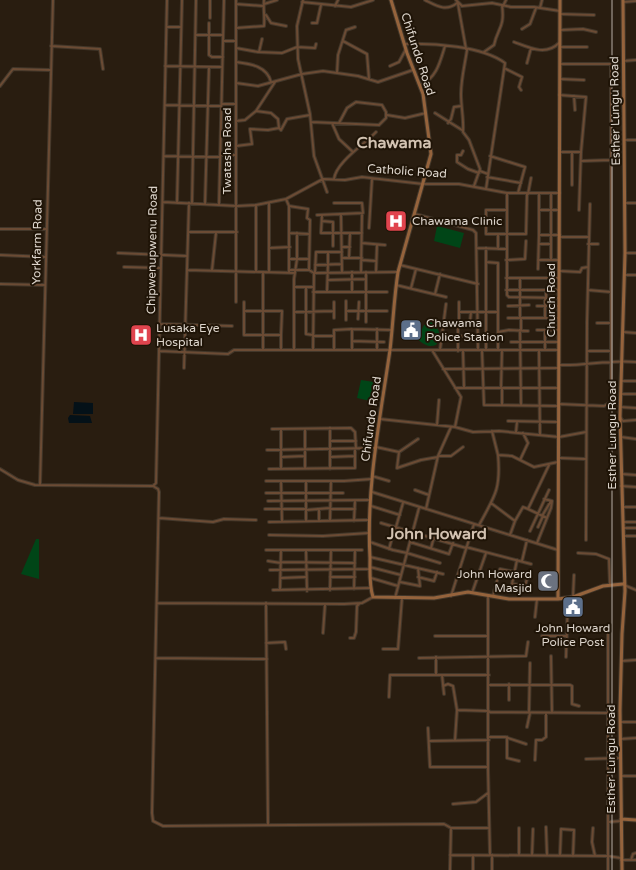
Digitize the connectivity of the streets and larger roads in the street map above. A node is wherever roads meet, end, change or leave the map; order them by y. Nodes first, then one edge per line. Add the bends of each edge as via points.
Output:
1 (53, 0) edge
2 (167, 0) edge
3 (182, 0) edge
4 (196, 0) edge
5 (210, 0) edge
6 (224, 0) edge
7 (236, 0) edge
8 (264, 0) edge
9 (276, 0) edge
10 (338, 0) edge
11 (373, 0) edge
12 (391, 0) edge
13 (425, 0) edge
14 (506, 0) edge
15 (542, 0) edge
16 (560, 0) edge
17 (303, 1) edge
18 (492, 1) edge
19 (623, 1) edge
20 (636, 1) edge
21 (457, 2) edge
22 (236, 4) junction
23 (263, 5) junction
24 (321, 5) junction
25 (503, 5) junction
26 (335, 7) junction
27 (536, 7) junction
28 (540, 8) junction
29 (560, 13) junction
30 (265, 14) junction
31 (594, 15) dead end
32 (210, 18) dead end
33 (312, 22) dead end
34 (209, 23) dead end
35 (286, 26) dead end
36 (167, 27) junction
37 (181, 27) junction
38 (355, 27) dead end
39 (236, 28) junction
40 (522, 29) dead end
41 (560, 30) junction
42 (596, 32) dead end
43 (196, 35) junction
44 (209, 35) junction
45 (223, 35) junction
46 (262, 39) dead end
47 (223, 41) junction
48 (236, 41) junction
49 (343, 41) junction
50 (514, 42) dead end
51 (560, 42) junction
52 (316, 44) dead end
53 (404, 44) junction
54 (51, 46) junction
55 (445, 46) junction
56 (297, 47) junction
57 (560, 47) junction
58 (587, 47) dead end
59 (236, 48) junction
60 (531, 48) junction
61 (406, 49) junction
62 (466, 49) junction
63 (259, 52) junction
64 (483, 52) junction
65 (223, 57) junction
66 (636, 60) edge
67 (623, 61) junction
68 (236, 62) junction
69 (527, 63) dead end
70 (559, 64) junction
71 (166, 66) junction
72 (390, 66) dead end
73 (181, 67) junction
74 (194, 67) junction
75 (209, 67) junction
76 (223, 67) junction
77 (103, 69) dead end
78 (505, 69) junction
79 (50, 70) junction
80 (414, 70) junction
81 (337, 73) junction
82 (302, 74) junction
83 (369, 79) junction
84 (559, 79) junction
85 (584, 80) dead end
86 (271, 82) junction
87 (275, 82) junction
88 (236, 83) junction
89 (421, 85) junction
90 (0, 86) edge
91 (521, 90) dead end
92 (559, 95) junction
93 (574, 96) junction
94 (236, 104) junction
95 (164, 105) junction
96 (180, 105) junction
97 (222, 105) junction
98 (194, 106) junction
99 (208, 106) junction
100 (461, 106) junction
101 (575, 110) dead end
102 (256, 111) junction
103 (426, 113) junction
104 (434, 113) dead end
105 (310, 115) junction
106 (387, 115) junction
107 (236, 121) junction
108 (311, 122) junction
109 (332, 123) junction
110 (339, 123) junction
111 (448, 123) junction
112 (279, 128) junction
113 (463, 130) junction
114 (376, 132) dead end
115 (624, 140) junction
116 (636, 140) edge
117 (236, 146) junction
118 (463, 151) dead end
119 (354, 152) junction
120 (560, 152) junction
121 (572, 152) junction
122 (581, 152) junction
123 (236, 155) junction
124 (164, 156) junction
125 (178, 156) junction
126 (192, 156) junction
127 (220, 156) junction
128 (490, 156) junction
129 (206, 157) junction
130 (611, 160) junction
131 (581, 161) junction
132 (479, 172) junction
133 (487, 175) junction
134 (531, 178) dead end
135 (323, 179) junction
136 (334, 179) junction
137 (372, 179) junction
138 (521, 183) junction
139 (423, 184) junction
140 (474, 186) junction
141 (572, 186) dead end
142 (486, 189) junction
143 (328, 192) dead end
144 (507, 193) junction
145 (518, 193) junction
146 (560, 193) junction
147 (527, 194) junction
148 (539, 194) junction
149 (551, 194) junction
150 (286, 199) junction
151 (163, 202) junction
152 (177, 202) junction
153 (625, 202) junction
154 (190, 203) junction
155 (269, 203) junction
156 (334, 203) dead end
157 (636, 203) edge
158 (205, 204) junction
159 (256, 204) junction
160 (590, 204) dead end
161 (220, 205) junction
162 (236, 206) junction
163 (289, 206) junction
164 (506, 210) junction
165 (539, 210) junction
166 (551, 210) junction
167 (560, 210) junction
168 (579, 210) dead end
169 (415, 214) junction
170 (317, 215) dead end
171 (322, 215) junction
172 (341, 215) junction
173 (362, 215) junction
174 (322, 221) junction
175 (369, 228) dead end
176 (0, 229) edge
177 (47, 230) junction
178 (188, 232) junction
179 (237, 232) junction
180 (216, 233) junction
181 (289, 233) junction
182 (297, 233) junction
183 (334, 233) junction
184 (362, 233) junction
185 (309, 234) junction
186 (341, 234) junction
187 (350, 234) junction
188 (498, 235) junction
189 (506, 235) junction
190 (539, 235) junction
191 (551, 235) junction
192 (560, 236) junction
193 (589, 236) junction
194 (526, 241) dead end
195 (362, 243) junction
196 (539, 244) junction
197 (551, 244) junction
198 (588, 244) junction
199 (598, 244) dead end
200 (377, 245) junction
201 (385, 245) dead end
202 (333, 246) dead end
203 (342, 246) junction
204 (290, 247) junction
205 (350, 247) junction
206 (269, 248) junction
207 (477, 248) junction
208 (486, 248) junction
209 (498, 248) junction
210 (506, 249) junction
211 (328, 252) junction
212 (342, 252) junction
213 (118, 253) dead end
214 (625, 253) junction
215 (636, 253) edge
216 (0, 255) edge
217 (161, 255) junction
218 (187, 256) junction
219 (46, 257) junction
220 (342, 258) junction
221 (349, 258) junction
222 (290, 259) junction
223 (297, 259) junction
224 (309, 259) junction
225 (362, 259) junction
226 (506, 260) junction
227 (538, 260) junction
228 (551, 260) junction
229 (560, 260) junction
230 (376, 261) junction
231 (486, 262) junction
232 (315, 264) junction
233 (328, 264) junction
234 (342, 264) junction
235 (400, 265) junction
236 (124, 267) dead end
237 (588, 267) junction
238 (161, 268) junction
239 (416, 269) junction
240 (538, 269) dead end
241 (187, 270) junction
242 (212, 270) junction
243 (296, 270) junction
244 (309, 270) junction
245 (289, 271) junction
246 (560, 271) junction
247 (235, 272) junction
248 (256, 272) junction
249 (263, 272) junction
250 (269, 272) junction
251 (314, 272) junction
252 (328, 272) junction
253 (342, 272) junction
254 (352, 272) junction
255 (361, 272) junction
256 (366, 272) junction
257 (376, 272) junction
258 (398, 272) junction
259 (295, 274) junction
260 (440, 274) junction
261 (625, 275) junction
262 (636, 275) edge
263 (506, 278) junction
264 (520, 278) junction
265 (559, 278) junction
266 (352, 279) junction
267 (366, 279) junction
268 (328, 280) junction
269 (0, 284) edge
270 (478, 284) junction
271 (45, 285) junction
272 (396, 285) junction
273 (306, 286) junction
274 (314, 286) junction
275 (294, 287) junction
276 (411, 288) junction
277 (506, 290) junction
278 (520, 290) junction
279 (546, 290) junction
280 (560, 290) junction
281 (588, 290) junction
282 (314, 292) junction
283 (327, 292) junction
284 (352, 292) junction
285 (366, 292) junction
286 (387, 292) dead end
287 (611, 292) junction
288 (435, 294) junction
289 (446, 297) dead end
290 (520, 298) junction
291 (545, 298) junction
292 (560, 298) junction
293 (346, 301) dead end
294 (236, 302) dead end
295 (244, 302) dead end
296 (334, 302) dead end
297 (359, 302) dead end
298 (459, 302) dead end
299 (446, 304) dead end
300 (520, 305) junction
301 (529, 305) dead end
302 (508, 306) dead end
303 (537, 306) dead end
304 (545, 306) junction
305 (560, 306) junction
306 (263, 310) junction
307 (244, 311) junction
308 (306, 311) junction
309 (313, 311) junction
310 (334, 311) junction
311 (346, 311) junction
312 (358, 311) junction
313 (366, 311) junction
314 (388, 311) dead end
315 (486, 311) junction
316 (294, 312) junction
317 (459, 312) junction
318 (471, 312) junction
319 (478, 312) junction
320 (498, 312) junction
321 (334, 318) dead end
322 (508, 318) dead end
323 (521, 318) junction
324 (545, 318) junction
325 (560, 318) junction
326 (358, 319) dead end
327 (346, 320) dead end
328 (459, 320) dead end
329 (366, 322) dead end
330 (470, 322) dead end
331 (597, 323) dead end
332 (611, 323) junction
333 (160, 324) junction
334 (186, 324) junction
335 (232, 326) dead end
336 (458, 327) dead end
337 (352, 329) junction
338 (377, 330) junction
339 (392, 330) junction
340 (521, 330) junction
341 (528, 330) dead end
342 (537, 330) dead end
343 (545, 330) junction
344 (560, 330) junction
345 (498, 332) junction
346 (622, 332) junction
347 (636, 333) edge
348 (263, 335) junction
349 (281, 335) junction
350 (313, 336) junction
351 (334, 336) junction
352 (458, 336) junction
353 (478, 336) junction
354 (486, 336) junction
355 (352, 342) junction
356 (377, 342) junction
357 (384, 342) dead end
358 (511, 342) dead end
359 (520, 342) junction
360 (545, 342) junction
361 (560, 342) junction
362 (390, 349) junction
363 (263, 350) junction
364 (281, 350) junction
365 (294, 350) junction
366 (313, 350) junction
367 (334, 350) junction
368 (352, 350) junction
369 (377, 350) junction
370 (432, 350) junction
371 (440, 350) junction
372 (478, 350) junction
373 (482, 350) junction
374 (486, 350) junction
375 (498, 350) junction
376 (502, 350) junction
377 (539, 350) junction
378 (545, 350) junction
379 (560, 350) junction
380 (159, 351) junction
381 (458, 351) junction
382 (463, 351) junction
383 (520, 351) junction
384 (587, 351) junction
385 (611, 351) junction
386 (184, 353) junction
387 (620, 360) junction
388 (611, 362) junction
389 (636, 362) edge
390 (586, 364) junction
391 (560, 367) junction
392 (184, 368) dead end
393 (443, 369) junction
394 (464, 369) junction
395 (483, 369) junction
396 (501, 369) junction
397 (520, 369) junction
398 (539, 369) junction
399 (621, 380) junction
400 (636, 381) edge
401 (464, 387) junction
402 (455, 388) junction
403 (483, 388) junction
404 (502, 388) junction
405 (520, 388) junction
406 (539, 388) junction
407 (559, 388) junction
408 (620, 394) junction
409 (636, 394) edge
410 (439, 400) dead end
411 (502, 405) junction
412 (520, 405) junction
413 (559, 405) junction
414 (586, 405) junction
415 (539, 406) junction
416 (620, 406) junction
417 (636, 408) edge
418 (620, 417) junction
419 (380, 419) junction
420 (636, 420) edge
421 (508, 421) dead end
422 (517, 422) junction
423 (539, 422) junction
424 (559, 422) junction
425 (437, 426) junction
426 (451, 427) junction
427 (455, 427) junction
428 (330, 428) junction
429 (272, 429) dead end
430 (281, 429) junction
431 (305, 429) junction
432 (492, 431) junction
433 (516, 432) junction
434 (586, 432) junction
435 (524, 434) junction
436 (540, 436) junction
437 (559, 436) junction
438 (621, 437) junction
439 (418, 439) dead end
440 (636, 439) edge
441 (330, 441) junction
442 (356, 441) junction
443 (462, 446) dead end
444 (375, 447) junction
445 (281, 449) junction
446 (305, 449) junction
447 (330, 449) junction
448 (355, 449) junction
449 (267, 450) dead end
450 (399, 452) junction
451 (498, 455) junction
452 (305, 456) junction
453 (355, 456) junction
454 (438, 456) junction
455 (281, 457) junction
456 (330, 457) junction
457 (586, 459) junction
458 (520, 460) junction
459 (560, 460) junction
460 (549, 465) junction
461 (305, 468) junction
462 (330, 468) junction
463 (0, 469) edge
464 (269, 469) dead end
465 (281, 469) junction
466 (621, 474) junction
467 (636, 475) edge
468 (372, 477) junction
469 (266, 481) dead end
470 (281, 481) junction
471 (306, 481) junction
472 (331, 481) junction
473 (389, 481) dead end
474 (40, 485) junction
475 (152, 486) junction
476 (621, 486) junction
477 (636, 487) edge
478 (415, 490) dead end
479 (549, 490) dead end
480 (266, 492) dead end
481 (370, 492) junction
482 (281, 493) junction
483 (330, 493) junction
484 (343, 493) dead end
485 (306, 494) junction
486 (430, 495) junction
487 (544, 499) junction
488 (370, 500) junction
489 (268, 501) dead end
490 (281, 501) junction
491 (306, 501) junction
492 (330, 501) junction
493 (355, 501) junction
494 (551, 501) junction
495 (403, 503) junction
496 (491, 503) junction
497 (370, 505) junction
498 (622, 507) junction
499 (636, 507) edge
500 (355, 508) junction
501 (419, 508) junction
502 (265, 509) dead end
503 (281, 509) junction
504 (306, 509) junction
505 (319, 509) junction
506 (330, 509) junction
507 (528, 509) junction
508 (426, 510) junction
509 (537, 514) junction
510 (400, 515) junction
511 (542, 516) junction
512 (159, 518) junction
513 (547, 518) junction
514 (256, 520) dead end
515 (369, 520) junction
516 (282, 521) junction
517 (306, 521) junction
518 (319, 521) junction
519 (330, 521) junction
520 (354, 521) junction
521 (515, 521) junction
522 (269, 522) dead end
523 (622, 522) junction
524 (636, 522) edge
525 (381, 523) dead end
526 (474, 524) junction
527 (479, 526) junction
528 (396, 527) junction
529 (538, 527) dead end
530 (622, 528) junction
531 (636, 528) edge
532 (413, 532) junction
533 (530, 532) dead end
534 (369, 533) junction
535 (269, 535) dead end
536 (510, 535) junction
537 (622, 536) junction
538 (636, 536) edge
539 (434, 537) junction
540 (527, 540) junction
541 (586, 540) dead end
542 (369, 541) junction
543 (410, 542) junction
544 (453, 542) junction
545 (537, 544) junction
546 (466, 547) junction
547 (431, 548) junction
548 (389, 549) junction
549 (266, 550) dead end
550 (281, 550) junction
551 (306, 550) junction
552 (331, 550) junction
553 (355, 550) junction
554 (362, 550) dead end
555 (559, 550) junction
556 (407, 553) junction
557 (486, 553) junction
558 (578, 553) dead end
559 (370, 556) junction
560 (517, 560) junction
561 (268, 561) dead end
562 (522, 561) junction
563 (281, 562) junction
564 (306, 563) junction
565 (330, 563) junction
566 (355, 563) junction
567 (440, 563) dead end
568 (532, 564) dead end
569 (404, 565) junction
570 (370, 568) junction
571 (418, 568) junction
572 (270, 570) dead end
573 (281, 570) junction
574 (305, 570) junction
575 (330, 570) junction
576 (355, 570) junction
577 (437, 572) junction
578 (515, 572) junction
579 (443, 574) dead end
580 (401, 575) junction
581 (574, 575) dead end
582 (305, 577) junction
583 (330, 577) junction
584 (355, 577) junction
585 (418, 577) junction
586 (281, 578) junction
587 (371, 578) junction
588 (400, 582) junction
589 (623, 584) junction
590 (610, 585) junction
591 (399, 586) junction
592 (371, 588) junction
593 (354, 589) junction
594 (273, 590) dead end
595 (280, 590) junction
596 (330, 590) junction
597 (636, 590) edge
598 (307, 591) junction
599 (472, 593) junction
600 (488, 595) junction
601 (452, 596) junction
602 (493, 596) junction
603 (373, 597) junction
604 (573, 597) junction
605 (395, 598) junction
606 (402, 598) junction
607 (568, 598) junction
608 (537, 599) junction
609 (558, 599) junction
610 (157, 603) junction
611 (266, 603) junction
612 (360, 603) junction
613 (325, 604) junction
614 (535, 618) dead end
615 (608, 630) dead end
616 (323, 633) dead end
617 (435, 636) dead end
618 (488, 636) junction
619 (542, 636) dead end
620 (567, 636) junction
621 (350, 638) dead end
622 (528, 642) dead end
623 (266, 643) junction
624 (286, 649) dead end
625 (383, 649) dead end
626 (488, 656) junction
627 (551, 656) dead end
628 (436, 657) junction
629 (566, 657) dead end
630 (156, 658) junction
631 (419, 658) dead end
632 (267, 659) junction
633 (636, 660) edge
634 (621, 661) junction
635 (530, 664) dead end
636 (436, 676) junction
637 (442, 676) junction
638 (488, 676) junction
639 (510, 684) junction
640 (551, 684) junction
641 (489, 685) junction
642 (530, 685) junction
643 (443, 686) junction
644 (444, 694) dead end
645 (389, 697) dead end
646 (509, 700) dead end
647 (579, 706) dead end
648 (457, 710) junction
649 (489, 712) junction
650 (530, 713) junction
651 (546, 713) junction
652 (552, 713) junction
653 (609, 713) junction
654 (620, 722) junction
655 (636, 722) edge
656 (528, 727) dead end
657 (428, 728) dead end
658 (507, 737) junction
659 (489, 738) junction
660 (636, 738) edge
661 (620, 739) junction
662 (429, 740) junction
663 (455, 740) junction
664 (526, 744) dead end
665 (620, 758) junction
666 (586, 759) dead end
667 (608, 759) junction
668 (535, 760) dead end
669 (519, 761) dead end
670 (488, 767) junction
671 (620, 776) junction
672 (636, 776) edge
673 (488, 794) junction
674 (453, 804) dead end
675 (621, 820) junction
676 (636, 820) edge
677 (608, 822) junction
678 (268, 824) junction
679 (546, 827) dead end
680 (451, 828) junction
681 (489, 828) junction
682 (519, 828) dead end
683 (533, 828) dead end
684 (592, 828) dead end
685 (636, 853) edge
686 (450, 855) junction
687 (473, 855) junction
688 (491, 855) junction
689 (519, 855) junction
690 (532, 855) junction
691 (547, 855) junction
692 (560, 855) junction
693 (573, 856) junction
694 (595, 856) junction
695 (608, 856) junction
696 (621, 859) junction
697 (631, 860) junction
698 (636, 860) edge
699 (450, 870) edge
700 (473, 870) edge
701 (492, 870) edge
702 (608, 870) edge
703 (622, 870) edge

1 - 54 street, Yorkfarm Road
2 - 36 street, Chipwenupwenu Road
3 - 37 street
4 - 43 street
5 - 32 street
6 - 45 street
7 - 22 street, Twatasha Road
8 - 23 street
9 - 23 street
10 - 26 street
11 - 26 street via 353,7
12 - 53 street, Chifundo Road
13 - 21 street via 446,8
14 - 25 street
15 - 28 street
16 - 29 street, Church Road
17 - 24 street
17 - 56 street via 297,26
18 - 21 street via 466,6
18 - 25 street
19 - 20 street
19 - 67 street, Esther Lungu Road
21 - 62 street
22 - 23 street
22 - 39 street, Twatasha Road
23 - 30 street
24 - 26 street
24 - 33 street via 317,23
25 - 27 street
25 - 64 street via 502,26 495,37 494,45
27 - 28 street
27 - 40 street via 530,24
28 - 29 street
29 - 31 street
29 - 41 street, Church Road
30 - 35 street via 271,23
30 - 39 street via 264,26
34 - 44 street
36 - 37 street
36 - 71 street, Chipwenupwenu Road
37 - 73 street
38 - 49 street via 347,29
39 - 48 street, Twatasha Road
41 - 42 street via 583,29
41 - 51 street, Church Road
43 - 44 street
43 - 74 street
44 - 45 street
44 - 65 street via 209,55
45 - 47 street
46 - 63 street
47 - 48 street
47 - 65 street
48 - 59 street, Twatasha Road
49 - 81 street via 338,56
49 - 83 street via 367,54
50 - 60 street
51 - 57 street, Church Road
51 - 60 street via 550,50
52 - 56 street via 315,48
53 - 55 street via 426,43
53 - 61 street, Chifundo Road
54 - 77 street via 100,49
54 - 79 street, Yorkfarm Road
55 - 62 street
55 - 89 street via 440,65 432,79
56 - 63 street via 282,53
56 - 82 street
57 - 58 street
57 - 70 street, Church Road
59 - 63 street
59 - 68 street, Twatasha Road
60 - 69 street
61 - 72 street via 399,62
61 - 80 street, Chifundo Road
62 - 64 street
62 - 100 street
64 - 78 street via 504,62
65 - 76 street
66 - 67 street
67 - 115 street, Esther Lungu Road
68 - 86 street via 258,66 264,70
68 - 88 street, Twatasha Road
70 - 84 street, Church Road
70 - 130 street via 611,64
71 - 73 street
71 - 95 street, Chipwenupwenu Road
73 - 74 street
73 - 96 street
74 - 75 street
74 - 98 street
75 - 76 street
75 - 99 street
76 - 97 street
78 - 91 street via 522,77 519,87
78 - 128 street
79 - 90 street via 13,69
79 - 177 street, Yorkfarm Road
80 - 83 street via 382,81
80 - 89 street, Chifundo Road
81 - 82 street via 318,71
81 - 83 street
82 - 87 street
82 - 105 street
84 - 85 street
84 - 92 street, Church Road
86 - 87 street
86 - 88 street via 256,86
87 - 102 street
88 - 94 street, Twatasha Road
89 - 103 street, Chifundo Road
92 - 93 street
92 - 120 street, Church Road
93 - 101 street
93 - 122 street via 586,97
94 - 97 street
94 - 107 street, Twatasha Road
95 - 96 street
95 - 124 street, Chipwenupwenu Road
96 - 98 street
96 - 125 street
97 - 99 street
97 - 127 street
98 - 99 street
98 - 126 street
99 - 129 street
100 - 111 street via 454,106
100 - 113 street
102 - 107 street via 245,120
102 - 112 street via 272,114 278,119
103 - 106 street via 405,118
103 - 139 street, Chifundo Road via 431,154
104 - 111 street
105 - 108 street
105 - 112 street via 287,119 281,130
106 - 110 street via 379,125
106 - 110 street via 382,105 358,102 348,108
107 - 117 street, Twatasha Road
108 - 109 street
108 - 135 street via 314,156
109 - 110 street
109 - 119 street via 339,139
111 - 113 street
112 - 117 street via 250,129 252,144
113 - 132 street via 470,142
114 - 119 street
115 - 116 street
115 - 153 street, Esther Lungu Road
117 - 123 street, Twatasha Road
118 - 132 street via 457,156 457,162
119 - 136 street via 336,171
120 - 121 street
120 - 146 street, Church Road
121 - 122 street
121 - 141 street
122 - 131 street
123 - 127 street
123 - 162 street, Twatasha Road
124 - 125 street
124 - 151 street, Chipwenupwenu Road
125 - 126 street
125 - 152 street
126 - 129 street
126 - 154 street
127 - 129 street
127 - 161 street
128 - 133 street
128 - 138 street via 524,166
129 - 158 street
130 - 131 street
130 - 287 street
131 - 168 street
132 - 133 street
132 - 140 street
133 - 138 street
133 - 142 street
134 - 147 street
135 - 136 street, Catholic Road
135 - 143 street
135 - 150 street, Catholic Road
136 - 137 street, Catholic Road
137 - 139 street, Catholic Road
137 - 175 street
138 - 145 street
139 - 140 street, Catholic Road
139 - 169 street, Chifundo Road
140 - 142 street, Catholic Road
142 - 144 street, Catholic Road
144 - 145 street, Catholic Road
144 - 164 street
145 - 147 street, Catholic Road
146 - 149 street, Catholic Road
146 - 167 street, Church Road
147 - 148 street, Catholic Road
147 - 189 street via 526,233
148 - 149 street, Catholic Road
148 - 165 street
149 - 166 street
150 - 155 street, Catholic Road
150 - 163 street
151 - 152 street, Catholic Road
151 - 217 street, Chipwenupwenu Road
152 - 154 street, Catholic Road
153 - 157 street
153 - 214 street, Esther Lungu Road
154 - 158 street, Catholic Road
154 - 178 street
155 - 159 street, Catholic Road
155 - 206 street
156 - 173 street via 363,203
158 - 161 street, Catholic Road
159 - 162 street, Catholic Road
159 - 248 street
160 - 193 street
161 - 162 street, Catholic Road
162 - 179 street, Twatasha Road
163 - 181 street
163 - 185 street via 308,209
164 - 188 street via 486,210 486,234
164 - 189 street
165 - 166 street
165 - 190 street
166 - 167 street
166 - 191 street
167 - 192 street, Church Road
169 - 207 street via 473,230
169 - 235 street, Chifundo Road
170 - 171 street
171 - 172 street
171 - 174 street
172 - 173 street
172 - 186 street
173 - 184 street
174 - 183 street via 333,222
174 - 183 street via 321,233
176 - 177 street
177 - 219 street, Yorkfarm Road
178 - 180 street
178 - 218 street
179 - 180 street
179 - 247 street, Twatasha Road
180 - 242 street
181 - 182 street
181 - 204 street
182 - 185 street
182 - 223 street
183 - 186 street
183 - 202 street
184 - 187 street
184 - 195 street
185 - 224 street
186 - 187 street
186 - 203 street
187 - 205 street
188 - 189 street
188 - 209 street
189 - 210 street
190 - 191 street
190 - 196 street
191 - 192 street
191 - 197 street
192 - 193 street
192 - 229 street, Church Road
193 - 198 street
194 - 226 street via 525,259
195 - 200 street
195 - 225 street
196 - 197 street
196 - 227 street
197 - 228 street
198 - 199 street
198 - 237 street
200 - 201 street
200 - 230 street
203 - 205 street
203 - 212 street
204 - 206 street
204 - 222 street
205 - 221 street
206 - 250 street
207 - 208 street
207 - 270 street
208 - 209 street
208 - 231 street
209 - 210 street
210 - 226 street
211 - 212 street
211 - 232 street via 316,252
211 - 233 street
212 - 220 street
213 - 217 street
214 - 215 street
214 - 261 street, Esther Lungu Road
216 - 219 street
217 - 218 street
217 - 238 street, Chipwenupwenu Road
218 - 241 street
219 - 271 street, Yorkfarm Road
220 - 221 street
220 - 234 street
221 - 225 street
222 - 223 street
222 - 245 street
223 - 224 street
223 - 243 street
224 - 244 street
225 - 230 street
225 - 255 street
226 - 263 street
227 - 228 street
227 - 240 street
228 - 229 street
229 - 246 street, Church Road
230 - 257 street
231 - 315 street
231 - 320 street via 498,263
232 - 233 street
232 - 251 street
233 - 234 street
233 - 252 street
234 - 253 street
235 - 239 street
235 - 258 street, Chifundo Road
236 - 238 street
237 - 246 street via 582,268 580,272
237 - 281 street
238 - 333 street, Chipwenupwenu Road
239 - 260 street
239 - 276 street
241 - 242 street
241 - 334 street
242 - 247 street
243 - 244 street
243 - 245 street
243 - 259 street
244 - 251 street
245 - 250 street
245 - 259 street
246 - 265 street, Church Road
247 - 248 street
247 - 294 street, Twatasha Road
248 - 249 street
249 - 250 street
249 - 306 street
251 - 252 street
251 - 274 street
252 - 253 street
252 - 268 street
253 - 254 street
254 - 255 street
254 - 266 street
255 - 256 street
256 - 257 street
256 - 267 street
257 - 258 street
258 - 272 street, Chifundo Road
259 - 275 street
260 - 270 street
260 - 288 street
261 - 262 street
261 - 346 street, Esther Lungu Road
263 - 264 street
263 - 277 street
264 - 265 street
264 - 278 street
265 - 280 street, Church Road
266 - 267 street
266 - 268 street
266 - 284 street
267 - 285 street
268 - 283 street
269 - 271 street
270 - 319 street
271 - 474 street, Yorkfarm Road
272 - 276 street
272 - 339 street, Chifundo Road
273 - 274 street
273 - 275 street
273 - 308 street
274 - 282 street
275 - 316 street
276 - 288 street
277 - 278 street
277 - 290 street via 508,296
278 - 279 street
278 - 290 street
279 - 280 street
279 - 291 street
280 - 292 street, Church Road
281 - 287 street
281 - 384 street
282 - 283 street
282 - 309 street
283 - 284 street
284 - 285 street
285 - 286 street
285 - 313 street
287 - 332 street
288 - 289 street
290 - 291 street
290 - 300 street
291 - 292 street
291 - 304 street
292 - 305 street, Church Road
293 - 311 street
295 - 307 street
296 - 310 street
297 - 312 street
298 - 317 street
299 - 371 street
300 - 301 street
300 - 302 street
300 - 323 street
303 - 304 street
304 - 305 street
304 - 324 street
305 - 325 street, Church Road
306 - 307 street
306 - 348 street
306 - 349 street via 282,311
307 - 348 street via 244,335
308 - 309 street
308 - 316 street
308 - 350 street via 306,334
309 - 310 street
309 - 350 street
310 - 321 street
311 - 312 street
311 - 327 street
312 - 313 street
312 - 326 street
313 - 314 street
313 - 329 street
315 - 319 street
315 - 320 street
315 - 354 street
316 - 365 street
317 - 318 street
317 - 328 street
318 - 319 street
318 - 330 street
319 - 353 street
320 - 345 street
322 - 323 street
323 - 324 street
323 - 340 street
324 - 325 street
325 - 344 street, Church Road
331 - 332 street
332 - 385 street
333 - 334 street
333 - 380 street, Chipwenupwenu Road
334 - 335 street
334 - 386 street
336 - 352 street
337 - 338 street
337 - 351 street via 335,330
337 - 355 street
338 - 339 street
338 - 356 street
339 - 362 street, Chifundo Road
340 - 341 street
340 - 345 street
340 - 359 street
342 - 343 street
343 - 344 street
343 - 360 street
344 - 361 street, Church Road
345 - 375 street
346 - 347 street
346 - 387 street, Esther Lungu Road
348 - 349 street
348 - 363 street
349 - 364 street
350 - 351 street
350 - 366 street
351 - 367 street
352 - 353 street
352 - 381 street
353 - 354 street
353 - 372 street
354 - 374 street
355 - 356 street
355 - 368 street
356 - 357 street
356 - 369 street
358 - 359 street
359 - 360 street
359 - 383 street
360 - 361 street
360 - 378 street
361 - 379 street, Church Road
362 - 369 street
362 - 370 street
362 - 419 street, Chifundo Road
363 - 364 street
363 - 386 street via 234,350 228,354
364 - 365 street
365 - 366 street
366 - 367 street
367 - 368 street
368 - 369 street
370 - 371 street
370 - 393 street
371 - 381 street
372 - 373 street
372 - 382 street
373 - 374 street
373 - 395 street
374 - 375 street
375 - 376 street
376 - 383 street
376 - 396 street
377 - 378 street
377 - 383 street
377 - 398 street
378 - 379 street
379 - 391 street, Church Road
380 - 386 street
380 - 475 street, Chipwenupwenu Road via 156,479
381 - 382 street
382 - 394 street
383 - 397 street
384 - 385 street
384 - 390 street
385 - 388 street
386 - 392 street
387 - 388 street
387 - 389 street
387 - 399 street, Esther Lungu Road
388 - 390 street
388 - 414 street via 611,402 604,406
390 - 391 street
390 - 414 street
391 - 398 street
391 - 407 street, Church Road
393 - 394 street
393 - 402 street
394 - 395 street
394 - 401 street
395 - 396 street
395 - 403 street
396 - 397 street
396 - 404 street
397 - 398 street
397 - 405 street
398 - 406 street
399 - 400 street
399 - 408 street, Esther Lungu Road
401 - 402 street
401 - 403 street
402 - 427 street via 461,397
403 - 404 street
403 - 411 street via 484,405
404 - 405 street
404 - 411 street
405 - 406 street
405 - 412 street
406 - 407 street
406 - 415 street
407 - 413 street, Church Road
408 - 409 street
408 - 416 street, Esther Lungu Road
410 - 425 street
411 - 412 street
412 - 415 street
413 - 414 street
413 - 415 street
413 - 424 street, Church Road
414 - 434 street
415 - 423 street
416 - 417 street
416 - 418 street, Esther Lungu Road
418 - 420 street via 623,420
418 - 438 street, Esther Lungu Road
419 - 425 street
419 - 444 street, Chifundo Road
421 - 422 street
422 - 423 street
422 - 433 street
423 - 424 street
423 - 436 street
424 - 437 street, Church Road
425 - 426 street
426 - 427 street
426 - 454 street
427 - 432 street via 473,432
428 - 431 street
428 - 441 street
428 - 442 street via 352,429
429 - 430 street
430 - 431 street
430 - 445 street
431 - 446 street
432 - 433 street
432 - 451 street
433 - 435 street
434 - 437 street
434 - 457 street
435 - 436 street
435 - 458 street via 528,443
436 - 437 street
437 - 459 street, Church Road
438 - 440 street
438 - 466 street, Esther Lungu Road
439 - 450 street
441 - 442 street
441 - 447 street
442 - 448 street
443 - 454 street via 451,456
444 - 448 street
444 - 450 street
444 - 468 street, Chifundo Road
445 - 446 street
445 - 449 street
445 - 455 street
446 - 447 street
446 - 452 street
447 - 448 street
447 - 456 street
448 - 453 street
450 - 454 street via 397,468
451 - 458 street via 512,456
451 - 496 street via 499,484
452 - 455 street
452 - 461 street
453 - 456 street
453 - 462 street via 355,468
454 - 486 street
455 - 465 street
456 - 462 street
457 - 459 street
457 - 541 street
458 - 460 street via 534,467
459 - 460 street
459 - 555 street, Church Road
460 - 507 street
461 - 462 street
461 - 465 street
463 - 474 street via 23,482
464 - 465 street
466 - 467 street
466 - 476 street, Esther Lungu Road
468 - 472 street
468 - 473 street
468 - 481 street, Chifundo Road
469 - 470 street
470 - 471 street
470 - 482 street
471 - 472 street
471 - 485 street
472 - 483 street
474 - 475 street
475 - 512 street via 159,491
476 - 477 street
476 - 498 street, Esther Lungu Road
478 - 486 street
479 - 487 street
480 - 482 street
481 - 488 street, Chifundo Road
481 - 495 street
482 - 485 street
482 - 490 street
483 - 484 street
483 - 485 street
483 - 492 street
485 - 491 street
486 - 508 street
487 - 494 street
487 - 509 street
488 - 493 street
488 - 497 street, Chifundo Road
489 - 490 street
490 - 491 street
490 - 503 street
491 - 492 street
491 - 504 street
492 - 493 street
492 - 506 street
493 - 500 street
494 - 511 street
494 - 513 street
495 - 501 street
495 - 510 street
496 - 521 street
496 - 527 street
497 - 510 street
497 - 515 street, Chifundo Road
498 - 499 street
498 - 523 street, Esther Lungu Road
500 - 506 street
500 - 520 street
501 - 508 street
501 - 532 street
502 - 503 street
503 - 504 street
503 - 516 street
504 - 505 street
504 - 517 street
505 - 506 street
505 - 518 street
506 - 519 street
507 - 509 street
507 - 521 street via 523,507
508 - 526 street
509 - 511 street
509 - 533 street
510 - 528 street
511 - 513 street
511 - 529 street
512 - 514 street via 213,522 224,519
512 - 610 street
513 - 545 street
515 - 520 street
515 - 534 street, Chifundo Road
516 - 517 street
516 - 522 street
517 - 518 street
518 - 519 street
519 - 520 street
521 - 536 street
523 - 524 street
523 - 530 street, Esther Lungu Road
525 - 528 street
526 - 527 street
526 - 546 street
527 - 536 street
528 - 532 street
528 - 548 street
530 - 531 street
530 - 537 street, Esther Lungu Road
532 - 539 street
532 - 543 street
534 - 535 street via 323,536
534 - 542 street, Chifundo Road
536 - 540 street
537 - 538 street
537 - 589 street, Esther Lungu Road
539 - 544 street
539 - 547 street
540 - 545 street
540 - 562 street
542 - 548 street
542 - 559 street, Chifundo Road
543 - 547 street
543 - 556 street
544 - 546 street
544 - 547 street via 449,554
545 - 555 street
546 - 557 street
546 - 601 street
548 - 556 street
549 - 550 street
550 - 551 street
550 - 563 street
551 - 552 street
551 - 564 street
552 - 553 street
552 - 565 street
553 - 554 street
553 - 566 street
555 - 609 street, Church Road
556 - 567 street
556 - 569 street
557 - 560 street
557 - 599 street
558 - 590 street via 596,554 609,559
559 - 569 street
559 - 570 street, Chifundo Road
560 - 562 street
560 - 578 street
561 - 563 street
562 - 568 street
563 - 564 street
563 - 573 street
564 - 565 street
564 - 574 street
565 - 566 street
565 - 575 street
566 - 576 street
569 - 571 street
569 - 580 street
570 - 576 street
570 - 580 street
570 - 587 street, Chifundo Road
571 - 577 street
571 - 585 street
572 - 573 street
573 - 574 street
573 - 586 street
574 - 575 street
574 - 582 street
575 - 576 street
575 - 583 street
576 - 584 street
577 - 579 street
577 - 585 street via 434,581
578 - 578 street via 512,584 525,586 528,575
578 - 602 street via 500,569
580 - 588 street
581 - 604 street
582 - 586 street
582 - 598 street
583 - 584 street
583 - 596 street
584 - 593 street
585 - 588 street via 420,586
586 - 595 street
587 - 591 street
587 - 592 street, Chifundo Road
588 - 591 street
589 - 590 street
589 - 597 street
589 - 634 street, Esther Lungu Road via 625,591
590 - 604 street
591 - 605 street
592 - 593 street
592 - 603 street, Chifundo Road
593 - 596 street
594 - 595 street
595 - 598 street
596 - 598 street
599 - 600 street
599 - 601 street
600 - 602 street
600 - 618 street
601 - 606 street
602 - 608 street
603 - 605 street
603 - 612 street
604 - 607 street
605 - 606 street
606 - 625 street via 398,649
607 - 609 street
607 - 620 street
608 - 609 street
608 - 614 street
610 - 611 street
610 - 630 street
611 - 613 street
611 - 623 street
612 - 613 street
612 - 621 street via 357,606 356,632 354,638
613 - 616 street
615 - 653 street
617 - 618 street
618 - 626 street
619 - 620 street
620 - 629 street
622 - 626 street via 526,656
623 - 624 street via 285,642
623 - 632 street
626 - 628 street
626 - 638 street
627 - 640 street
628 - 631 street
628 - 636 street
630 - 632 street
630 - 678 street via 152,813 154,821 163,826
632 - 678 street
633 - 634 street
634 - 654 street, Esther Lungu Road
635 - 642 street
636 - 637 street
636 - 645 street via 390,675
637 - 638 street
637 - 643 street
638 - 641 street
639 - 641 street
639 - 642 street
639 - 646 street
640 - 642 street
640 - 647 street via 572,685 572,704
640 - 652 street
641 - 649 street
642 - 650 street
643 - 644 street
643 - 648 street via 453,686
648 - 649 street
648 - 663 street
649 - 650 street
649 - 659 street
650 - 651 street
650 - 656 street
651 - 652 street
651 - 668 street via 546,737 536,740
652 - 653 street
653 - 667 street
654 - 655 street
654 - 661 street, Esther Lungu Road
657 - 662 street
658 - 659 street
658 - 664 street
658 - 669 street via 508,758
659 - 663 street
659 - 670 street
660 - 661 street
661 - 665 street, Esther Lungu Road
662 - 663 street
662 - 670 street via 430,767
665 - 667 street
665 - 671 street, Esther Lungu Road
666 - 667 street
667 - 677 street
670 - 673 street
671 - 672 street
671 - 675 street, Esther Lungu Road
673 - 674 street via 476,802
673 - 681 street
675 - 676 street
675 - 677 street
675 - 696 street, Esther Lungu Road
677 - 695 street
678 - 680 street via 440,823
679 - 691 street
680 - 681 street
680 - 686 street
681 - 688 street
682 - 689 street
683 - 690 street
684 - 694 street
685 - 697 street
686 - 687 street
686 - 699 street
687 - 688 street
687 - 700 street
688 - 689 street
688 - 701 street
689 - 690 street
690 - 691 street
691 - 692 street
692 - 693 street
692 - 693 street via 564,828 574,830
693 - 694 street
694 - 695 street
695 - 696 street
695 - 702 street
696 - 697 street
696 - 703 street, Esther Lungu Road
697 - 698 street

